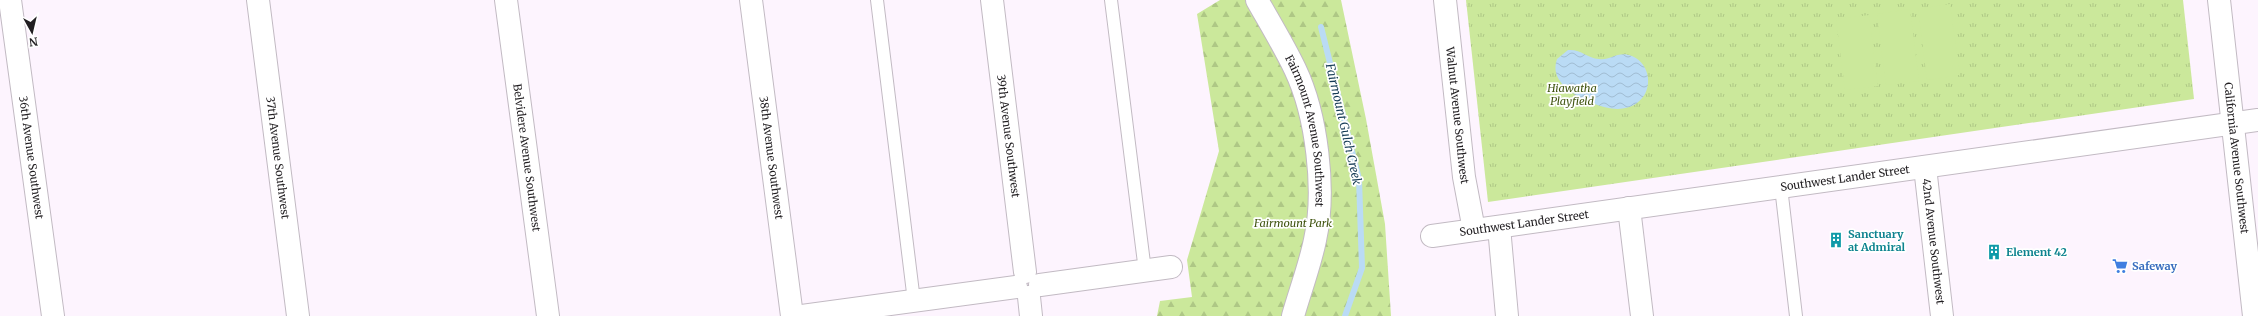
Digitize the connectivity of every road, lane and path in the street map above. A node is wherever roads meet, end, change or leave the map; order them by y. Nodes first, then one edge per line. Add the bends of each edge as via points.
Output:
1 (10, 0) edge
2 (258, 0) edge
3 (506, 0) edge
4 (751, 0) edge
5 (877, 0) edge
6 (992, 0) edge
7 (1111, 0) edge
8 (1257, 0) edge
9 (1445, 0) edge
10 (2219, 0) edge
11 (2258, 120) edge
12 (2234, 123) junction
13 (1925, 167) junction
14 (1781, 187) junction
15 (1629, 208) junction
16 (1499, 227) junction
17 (1474, 230) junction
18 (1432, 236) dead end
19 (1171, 267) dead end
20 (1146, 271) junction
21 (1028, 291) edge
22 (914, 301) junction
23 (53, 316) edge
24 (298, 316) edge
25 (548, 316) edge
26 (792, 316) edge
27 (802, 316) edge
28 (1293, 316) edge
29 (1507, 316) edge
30 (1642, 316) edge
31 (1796, 316) edge
32 (1942, 316) edge
33 (2254, 316) edge

1 - 23 street, 36th Avenue Southwest
2 - 24 street, 37th Avenue Southwest
3 - 25 street, Belvidere Avenue Southwest
4 - 26 street, 38th Avenue Southwest
5 - 22 lane
6 - 21 street, 39th Avenue Southwest
7 - 20 lane
8 - 28 street, Fairmount Avenue Southwest via 1296,70 1310,114 1318,154 1320,195 1316,239
9 - 17 street, Walnut Avenue Southwest via 1464,176
10 - 12 street, California Avenue Southwest
11 - 12 street, Southwest Lander Street
12 - 13 street, Southwest Lander Street
12 - 33 street, California Avenue Southwest
13 - 14 street, Southwest Lander Street
13 - 32 street, 42nd Avenue Southwest
14 - 15 street, Southwest Lander Street
14 - 31 lane
15 - 16 street, Southwest Lander Street
15 - 30 street
16 - 17 street, Southwest Lander Street
16 - 29 street
17 - 18 street, Southwest Lander Street
19 - 20 street
20 - 21 street
21 - 22 street
22 - 27 street

